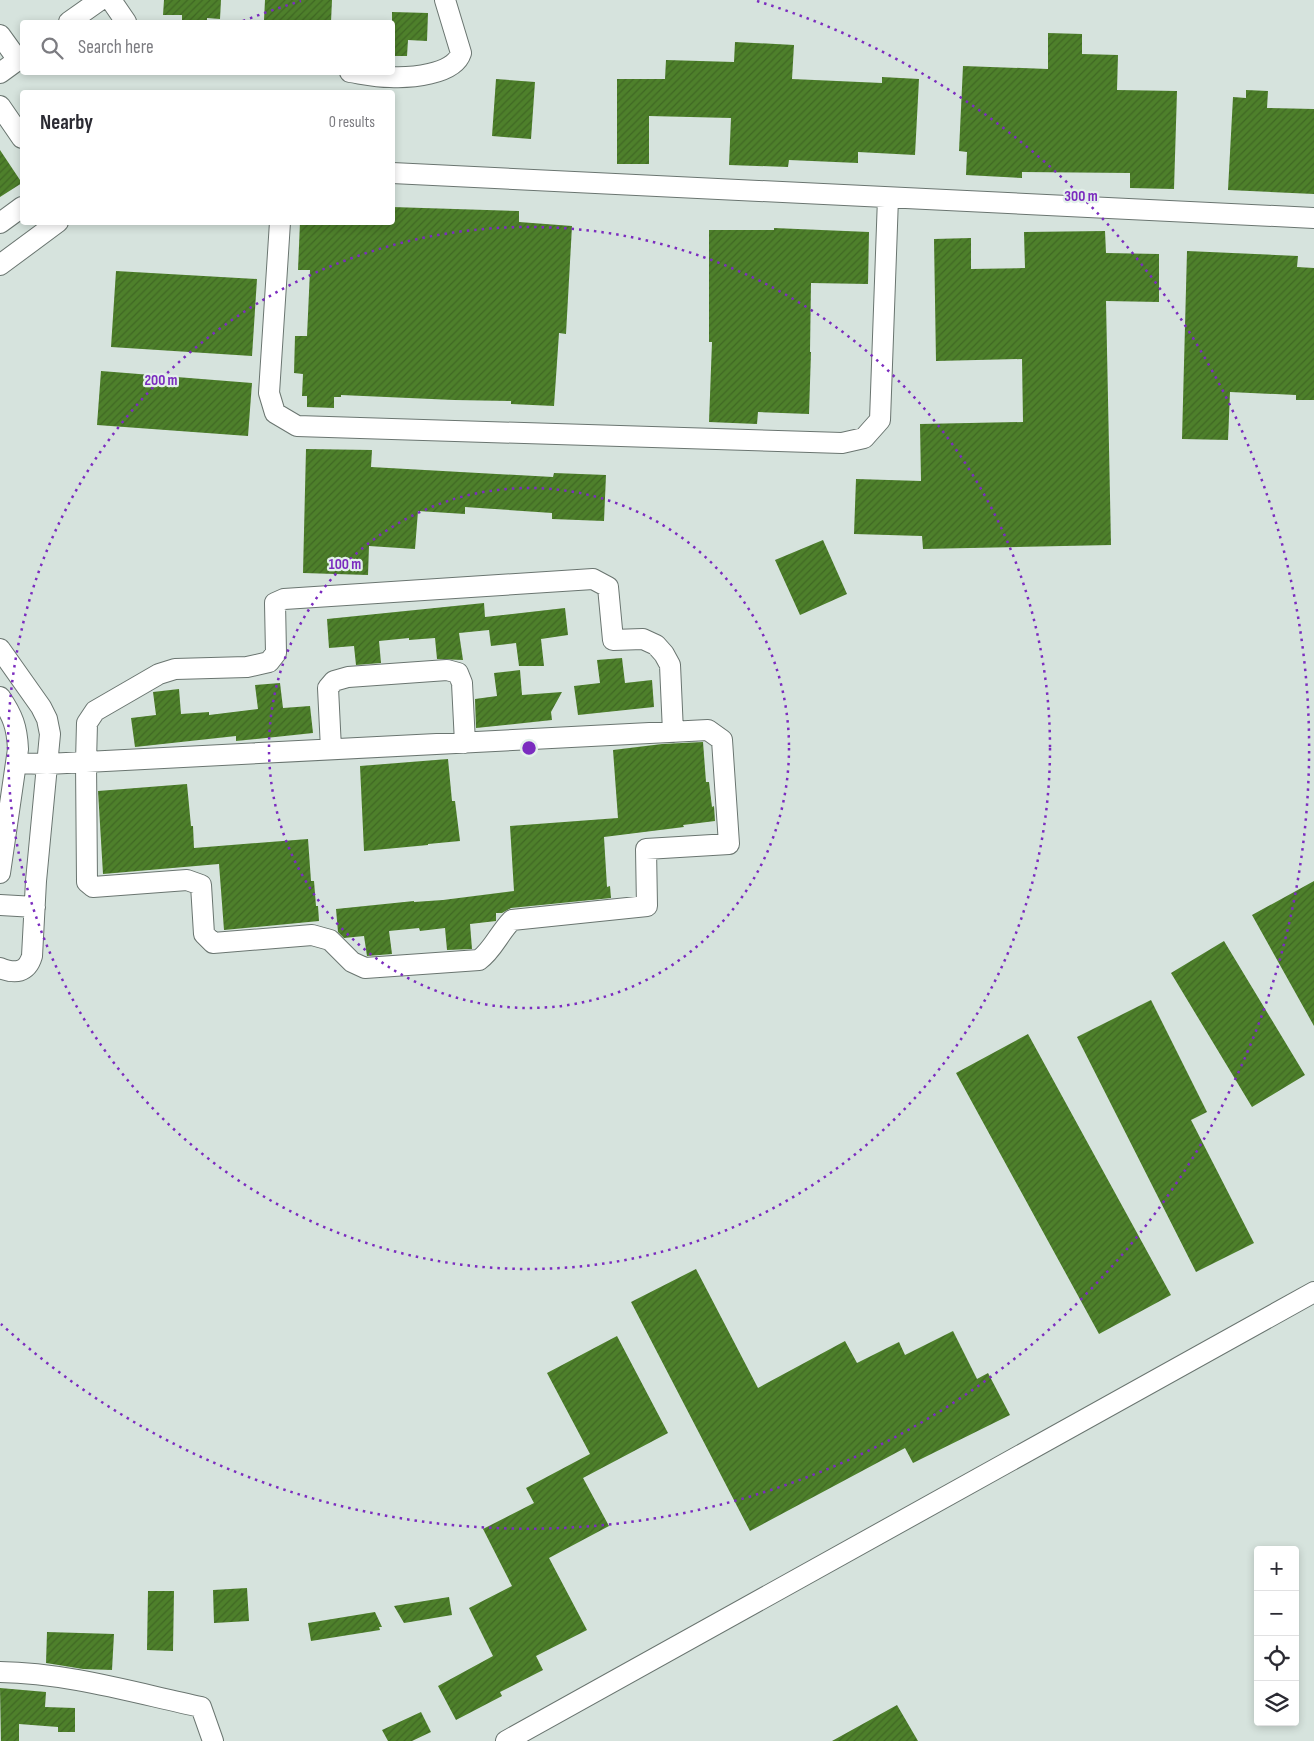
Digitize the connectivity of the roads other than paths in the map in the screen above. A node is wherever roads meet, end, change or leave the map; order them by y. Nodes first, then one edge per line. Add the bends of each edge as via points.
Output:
1 (100, 0) edge
2 (111, 0) edge
3 (445, 0) edge
4 (72, 20) edge
5 (125, 20) edge
6 (0, 35) edge
7 (20, 58) edge
8 (0, 73) edge
9 (373, 75) edge
10 (0, 106) edge
11 (20, 135) edge
12 (395, 174) edge
13 (888, 198) junction
14 (20, 208) edge
15 (1314, 218) edge
16 (0, 223) edge
17 (54, 225) edge
18 (280, 225) edge
19 (0, 265) edge
20 (0, 649) edge
21 (0, 697) edge
22 (673, 732) junction
23 (465, 742) junction
24 (331, 750) junction
25 (86, 762) junction
26 (16, 763) junction
27 (47, 764) junction
28 (0, 873) edge
29 (0, 905) edge
30 (34, 907) junction
31 (0, 968) edge
32 (1314, 1292) edge
33 (0, 1672) edge
34 (213, 1741) edge
35 (506, 1741) edge

1 - 4 street
2 - 5 street
3 - 9 street via 461,53 459,59 433,73 419,76
6 - 7 street
7 - 8 street
10 - 11 street
12 - 13 street
13 - 15 street
13 - 18 street via 880,420 864,438 842,443 297,426 275,413 269,393
14 - 16 street
17 - 19 street
20 - 27 street via 47,719 50,734
21 - 26 street via 18,732
22 - 23 street
22 - 25 street via 670,665 664,654 656,645 643,639 613,640 608,587 593,579 575,579 284,599 275,603 276,653 269,662 247,667 174,669 159,674 95,711 87,723
22 - 25 street via 708,730 722,740 729,844 646,849 647,906 512,920 487,955 479,960 365,968 352,962 330,940 312,935 213,942 204,934 201,885 187,880 93,887 87,882
23 - 24 street
23 - 24 street via 462,683 458,673 447,670 348,677 334,681 328,688
24 - 25 street
25 - 27 street
26 - 27 street
26 - 28 street
27 - 30 street
29 - 30 street
30 - 31 street via 29,965 22,970
32 - 35 street
33 - 34 street via 24,1672 107,1685 201,1707

